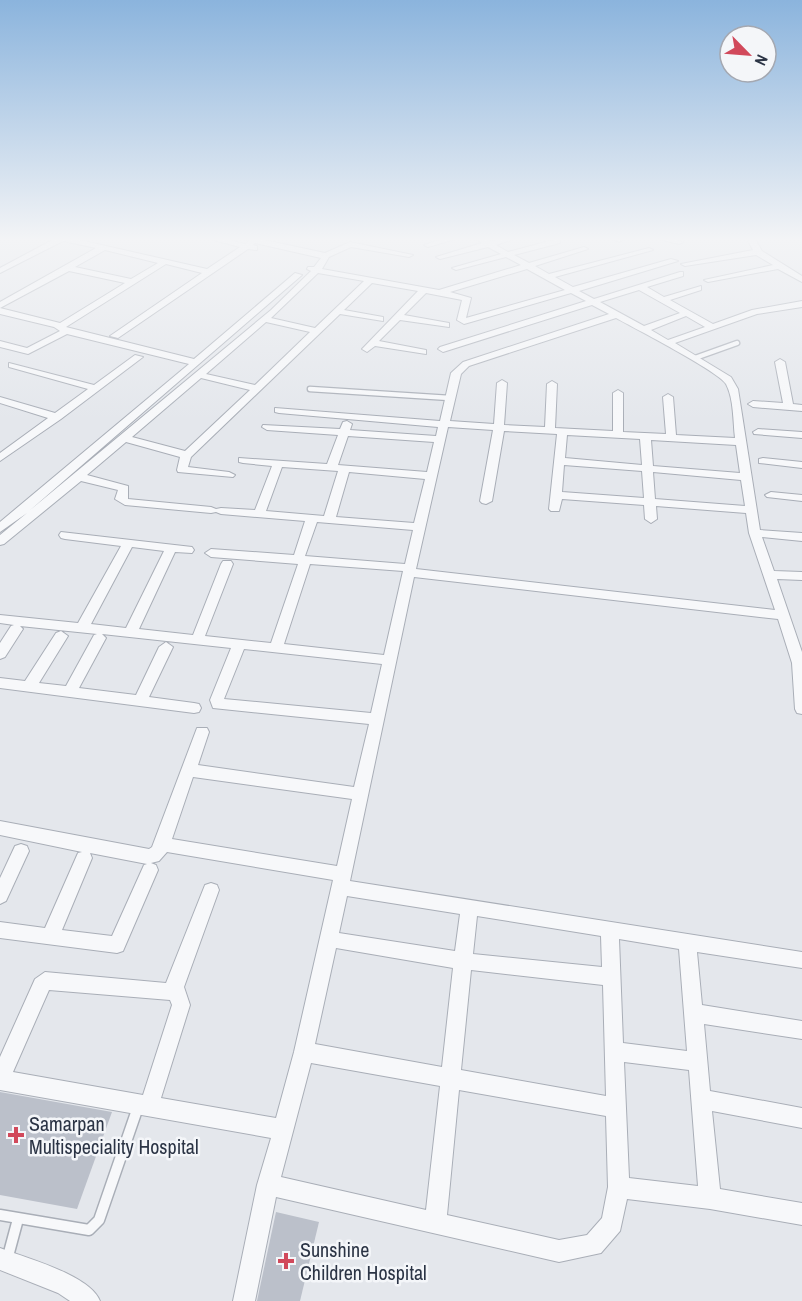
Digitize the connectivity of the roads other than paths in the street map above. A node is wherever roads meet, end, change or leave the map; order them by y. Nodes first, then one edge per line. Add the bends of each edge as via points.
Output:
1 (108, 299) edge
2 (170, 299) edge
3 (271, 299) edge
4 (285, 299) edge
5 (350, 299) edge
6 (416, 299) edge
7 (466, 299) edge
8 (539, 299) edge
9 (586, 299) edge
10 (603, 299) edge
11 (667, 299) edge
12 (663, 300) joint
13 (592, 302) junction
14 (802, 304) edge
15 (513, 306) junction
16 (0, 310) edge
17 (337, 311) junction
18 (687, 313) junction
19 (616, 315) junction
20 (398, 317) junction
21 (263, 319) junction
22 (380, 320) dead end
23 (534, 320) junction
24 (465, 321) junction
25 (446, 325) dead end
26 (710, 326) junction
27 (63, 329) junction
28 (642, 330) junction
29 (317, 331) junction
30 (556, 335) junction
31 (115, 336) dead end
32 (484, 336) junction
33 (667, 343) junction
34 (737, 343) dead end
35 (0, 344) edge
36 (443, 348) dead end
37 (423, 352) dead end
38 (505, 352) junction
39 (138, 357) dead end
40 (695, 358) junction
41 (780, 362) dead end
42 (197, 363) junction
43 (12, 365) dead end
44 (199, 375) junction
45 (502, 383) dead end
46 (552, 384) dead end
47 (95, 388) junction
48 (256, 388) junction
49 (310, 389) dead end
50 (618, 393) dead end
51 (668, 397) dead end
52 (450, 398) junction
53 (0, 400) edge
54 (753, 404) dead end
55 (789, 407) junction
56 (802, 408) edge
57 (279, 410) dead end
58 (350, 416) junction
59 (57, 417) junction
60 (267, 427) dead end
61 (499, 427) junction
62 (556, 431) junction
63 (344, 432) junction
64 (441, 432) junction
65 (758, 432) dead end
66 (618, 435) junction
67 (802, 435) edge
68 (645, 436) junction
69 (671, 438) junction
70 (126, 439) junction
71 (741, 442) junction
72 (186, 455) junction
73 (0, 458) edge
74 (243, 460) dead end
75 (560, 461) junction
76 (764, 462) dead end
77 (278, 463) junction
78 (802, 465) edge
79 (331, 468) junction
80 (647, 468) junction
81 (344, 469) junction
82 (229, 475) dead end
83 (431, 476) junction
84 (80, 477) junction
85 (746, 477) junction
86 (557, 495) junction
87 (771, 495) dead end
88 (802, 498) edge
89 (486, 501) dead end
90 (650, 502) junction
91 (555, 509) dead end
92 (753, 510) junction
93 (259, 514) junction
94 (312, 519) junction
95 (651, 519) dead end
96 (329, 520) junction
97 (0, 527) edge
98 (420, 527) junction
99 (755, 533) junction
100 (65, 535) dead end
101 (802, 537) edge
102 (0, 542) edge
103 (128, 543) junction
104 (171, 548) junction
105 (188, 550) dead end
106 (211, 553) dead end
107 (302, 560) junction
108 (227, 564) dead end
109 (410, 570) junction
110 (768, 575) junction
111 (802, 576) edge
112 (781, 615) junction
113 (0, 618) edge
114 (82, 627) junction
115 (16, 629) dead end
116 (130, 633) junction
117 (795, 635) edge
118 (62, 636) dead end
119 (99, 638) dead end
120 (197, 640) junction
121 (239, 644) junction
122 (166, 647) dead end
123 (276, 648) junction
124 (0, 654) edge
125 (390, 660) junction
126 (801, 673) edge
127 (0, 683) edge
128 (29, 687) junction
129 (70, 692) junction
130 (140, 701) junction
131 (194, 708) dead end
132 (802, 709) edge
133 (377, 719) junction
134 (202, 732) dead end
135 (188, 770) junction
136 (361, 794) junction
137 (0, 828) edge
138 (162, 844) junction
139 (21, 851) dead end
140 (84, 858) dead end
141 (150, 870) dead end
142 (342, 880) junction
143 (211, 890) dead end
144 (0, 896) edge
145 (469, 907) junction
146 (610, 929) junction
147 (0, 930) edge
148 (51, 937) junction
149 (329, 939) junction
150 (687, 941) junction
151 (802, 960) edge
152 (463, 961) junction
153 (612, 977) junction
154 (175, 987) junction
155 (693, 1013) junction
156 (802, 1030) edge
157 (614, 1051) junction
158 (304, 1052) junction
159 (698, 1062) junction
160 (450, 1078) junction
161 (0, 1080) edge
162 (701, 1099) junction
163 (144, 1105) junction
164 (616, 1108) junction
165 (802, 1118) edge
166 (284, 1130) junction
167 (268, 1185) junction
168 (619, 1186) junction
169 (710, 1198) junction
170 (802, 1214) edge
171 (0, 1215) edge
172 (18, 1219) junction
173 (435, 1223) junction
174 (3, 1261) edge
175 (89, 1301) edge
176 (244, 1301) edge

1 - 27 street
2 - 31 street
3 - 42 street
4 - 21 street
5 - 17 street
6 - 20 street
7 - 24 street via 461,320
8 - 15 street
9 - 13 street
10 - 13 street
11 - 12 street
12 - 18 street
13 - 19 street
13 - 23 street
14 - 26 street via 755,312
15 - 23 street
15 - 24 street
16 - 27 street
17 - 22 street
17 - 29 street
18 - 26 street
18 - 28 street
19 - 28 street
19 - 30 street
20 - 25 street
20 - 37 street via 370,346
21 - 29 street
21 - 44 street
23 - 30 street
23 - 32 street
24 - 32 street
26 - 33 street
27 - 35 street via 28,351
27 - 42 street
28 - 33 street
29 - 48 street
30 - 38 street
32 - 36 street
32 - 38 street
33 - 40 street
34 - 40 lane
38 - 52 street via 460,369
39 - 47 street
40 - 71 street via 728,380 734,389
41 - 55 street
42 - 97 street
43 - 47 street
44 - 48 street
44 - 70 street
45 - 61 street
46 - 62 street
47 - 59 street
48 - 72 street
49 - 52 lane
50 - 66 street
51 - 69 street
52 - 64 street
53 - 59 street
54 - 55 street
55 - 56 street
57 - 58 street
58 - 63 street
58 - 64 street
59 - 73 street
60 - 63 street
61 - 62 street
61 - 64 street
61 - 89 street
62 - 66 street
62 - 75 street
63 - 64 street
63 - 79 street
64 - 83 street
65 - 67 street
66 - 68 street
68 - 69 street
68 - 80 street
69 - 71 street
70 - 72 street
70 - 84 street
71 - 85 street
72 - 82 street via 182,470
74 - 77 street
75 - 80 street
75 - 86 street
76 - 78 street
77 - 79 street
77 - 93 street
79 - 81 street
80 - 85 street
80 - 90 street
81 - 83 street
81 - 96 street
83 - 98 street
84 - 93 street via 124,488 122,501
84 - 102 street
85 - 92 street
86 - 90 street
86 - 91 street
87 - 88 street
90 - 92 street
90 - 95 street
92 - 99 street
93 - 94 street
94 - 96 street
94 - 107 street
96 - 98 street
98 - 109 street
99 - 101 street
99 - 110 street
100 - 103 street
103 - 104 street
103 - 114 street
104 - 105 street
104 - 116 street
106 - 107 street
107 - 109 street
107 - 123 street
108 - 120 street
109 - 112 street
109 - 125 street
110 - 111 street
110 - 112 street
112 - 117 street
113 - 114 street
114 - 116 street
115 - 124 street
116 - 120 street
117 - 126 street
118 - 128 street
119 - 129 street
120 - 121 street
121 - 123 street
121 - 133 street via 218,704
122 - 130 street
123 - 125 street
125 - 133 street
126 - 132 street
127 - 128 street
128 - 129 street
129 - 130 street
130 - 131 street
133 - 136 street
134 - 135 street
135 - 136 street
135 - 138 street
136 - 142 street
137 - 138 street via 144,857 153,856
138 - 142 street
139 - 144 street
140 - 148 street
141 - 148 street via 117,945
142 - 145 street
142 - 149 street
143 - 154 street
145 - 146 street
145 - 152 street
146 - 150 street
146 - 153 street
147 - 148 street
149 - 152 street
149 - 158 street
150 - 151 street
150 - 155 street
152 - 153 street
152 - 160 street
153 - 157 street
154 - 161 street via 162,992 45,981
154 - 163 street via 181,1005
155 - 156 street
155 - 159 street
157 - 159 street
157 - 164 street
158 - 160 street
158 - 166 street
159 - 162 street
160 - 164 street
160 - 173 street
161 - 163 street
162 - 165 street
162 - 169 street
163 - 166 street
163 - 172 lane via 99,1220 89,1230
164 - 168 street
166 - 167 street
167 - 173 street
167 - 176 street
168 - 169 street
168 - 173 street via 612,1223 593,1245 559,1251
169 - 170 street
171 - 172 lane
172 - 174 lane
174 - 175 street via 66,1285

